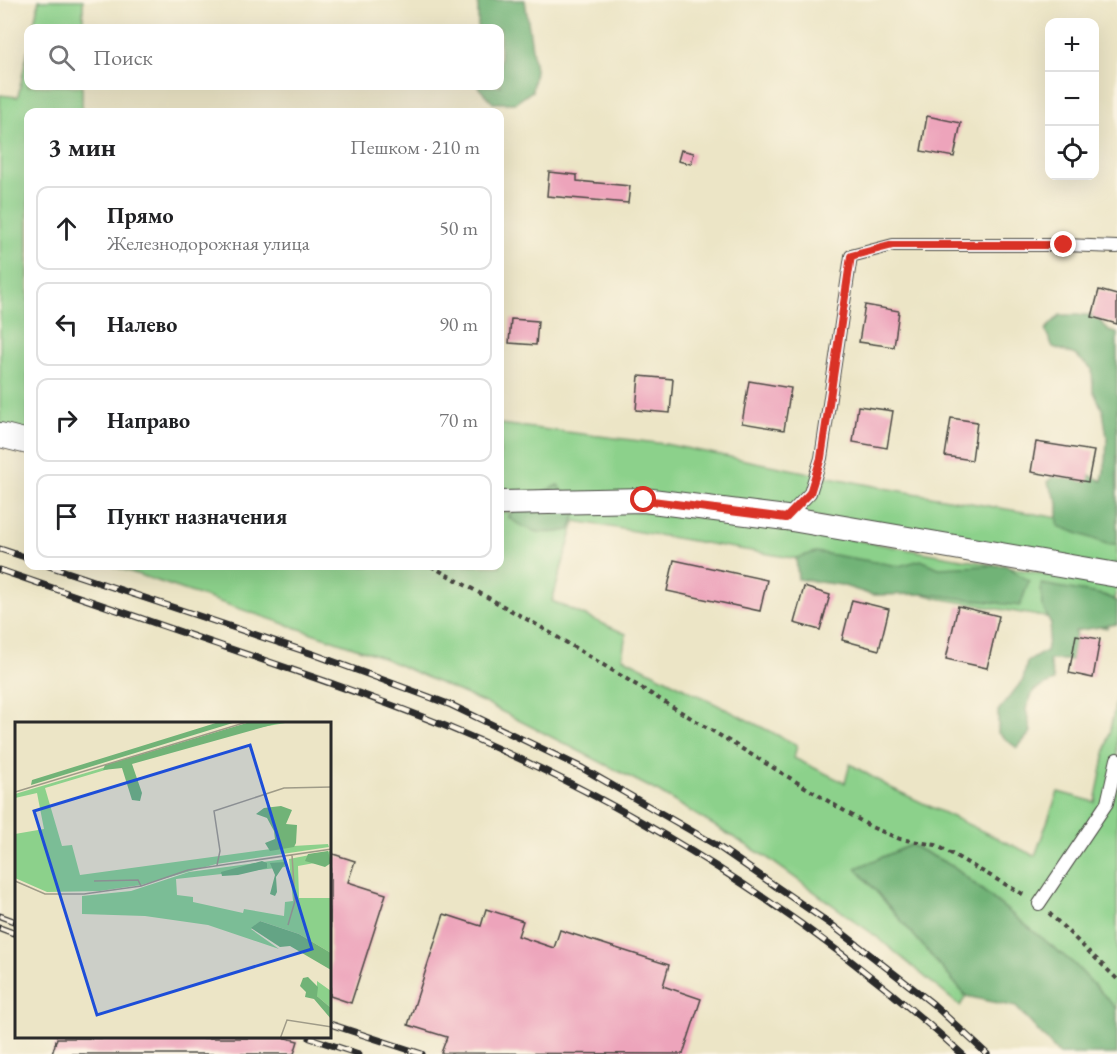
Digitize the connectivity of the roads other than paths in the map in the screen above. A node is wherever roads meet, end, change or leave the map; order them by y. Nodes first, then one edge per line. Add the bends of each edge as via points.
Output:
1 (1117, 247) edge
2 (0, 435) edge
3 (24, 441) edge
4 (504, 503) edge
5 (786, 518) junction
6 (1117, 575) edge
7 (1117, 759) edge
8 (1040, 904) road end

1 - 5 lane via 893,245 851,256 821,458 810,493
2 - 3 street
4 - 5 street via 644,500
5 - 6 street
7 - 8 lane via 1107,803

